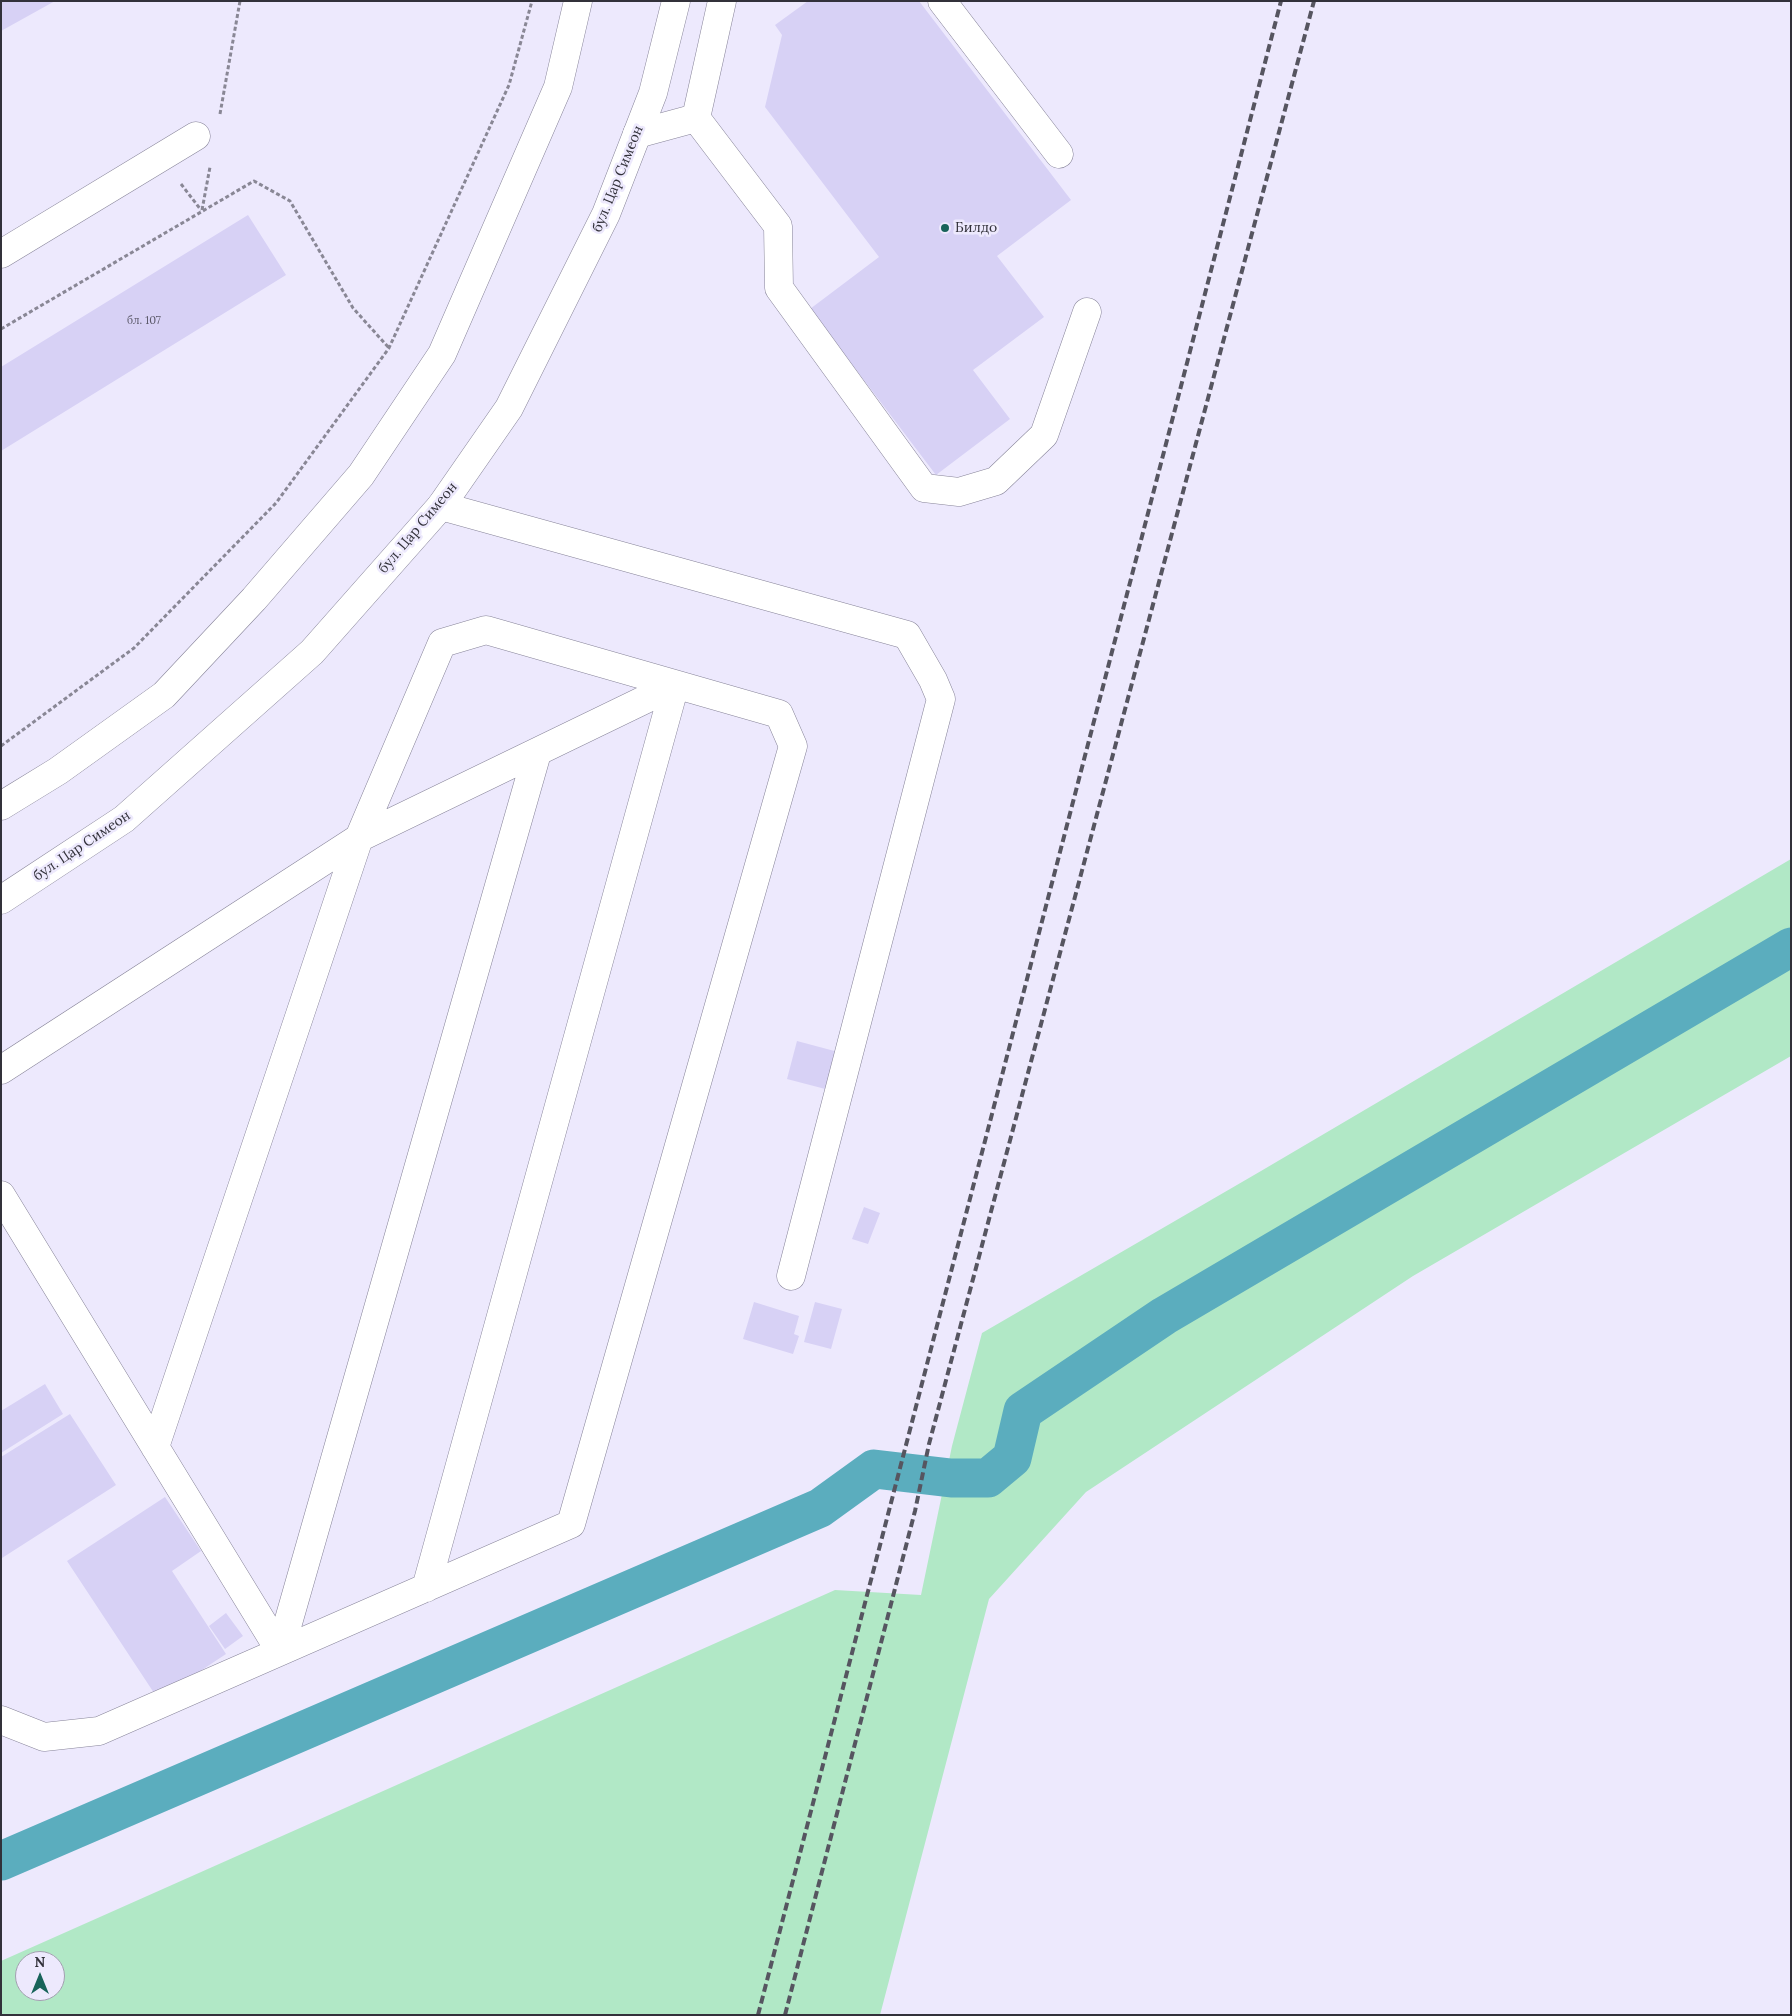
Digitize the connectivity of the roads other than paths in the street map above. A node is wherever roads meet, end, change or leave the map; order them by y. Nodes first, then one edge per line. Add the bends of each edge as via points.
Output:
1 (578, 1) edge
2 (676, 1) edge
3 (722, 1) edge
4 (942, 1) edge
5 (696, 118) junction
6 (637, 134) junction
7 (196, 136) dead end
8 (1059, 154) dead end
9 (1, 254) edge
10 (1087, 312) dead end
11 (441, 506) junction
12 (675, 685) junction
13 (537, 753) junction
14 (1, 806) edge
15 (359, 838) junction
16 (1, 900) edge
17 (1, 1070) edge
18 (1, 1195) edge
19 (791, 1276) dead end
20 (155, 1447) junction
21 (426, 1588) junction
22 (280, 1652) junction
23 (1, 1720) edge

1 - 14 main road via 558,87 442,354 361,475 254,598 164,694 58,771
2 - 6 main road, бул. Цар Симеон via 653,94
3 - 5 main road
4 - 8 main road
5 - 6 main road
5 - 10 main road via 778,226 780,288 924,488 959,492 996,481 1044,435
6 - 11 main road, бул. Цар Симеон via 606,214 509,408
7 - 9 main road
11 - 16 main road, бул. Цар Симеон via 312,652 124,819
11 - 19 main road via 907,635 933,680 941,699
12 - 13 main road
12 - 15 main road via 486,630 442,642
12 - 21 main road
12 - 21 main road via 780,714 793,746 571,1524
13 - 15 main road
13 - 22 main road
15 - 17 main road
15 - 20 main road
18 - 20 main road
20 - 22 main road
21 - 22 main road
22 - 23 main road via 99,1731 44,1737

